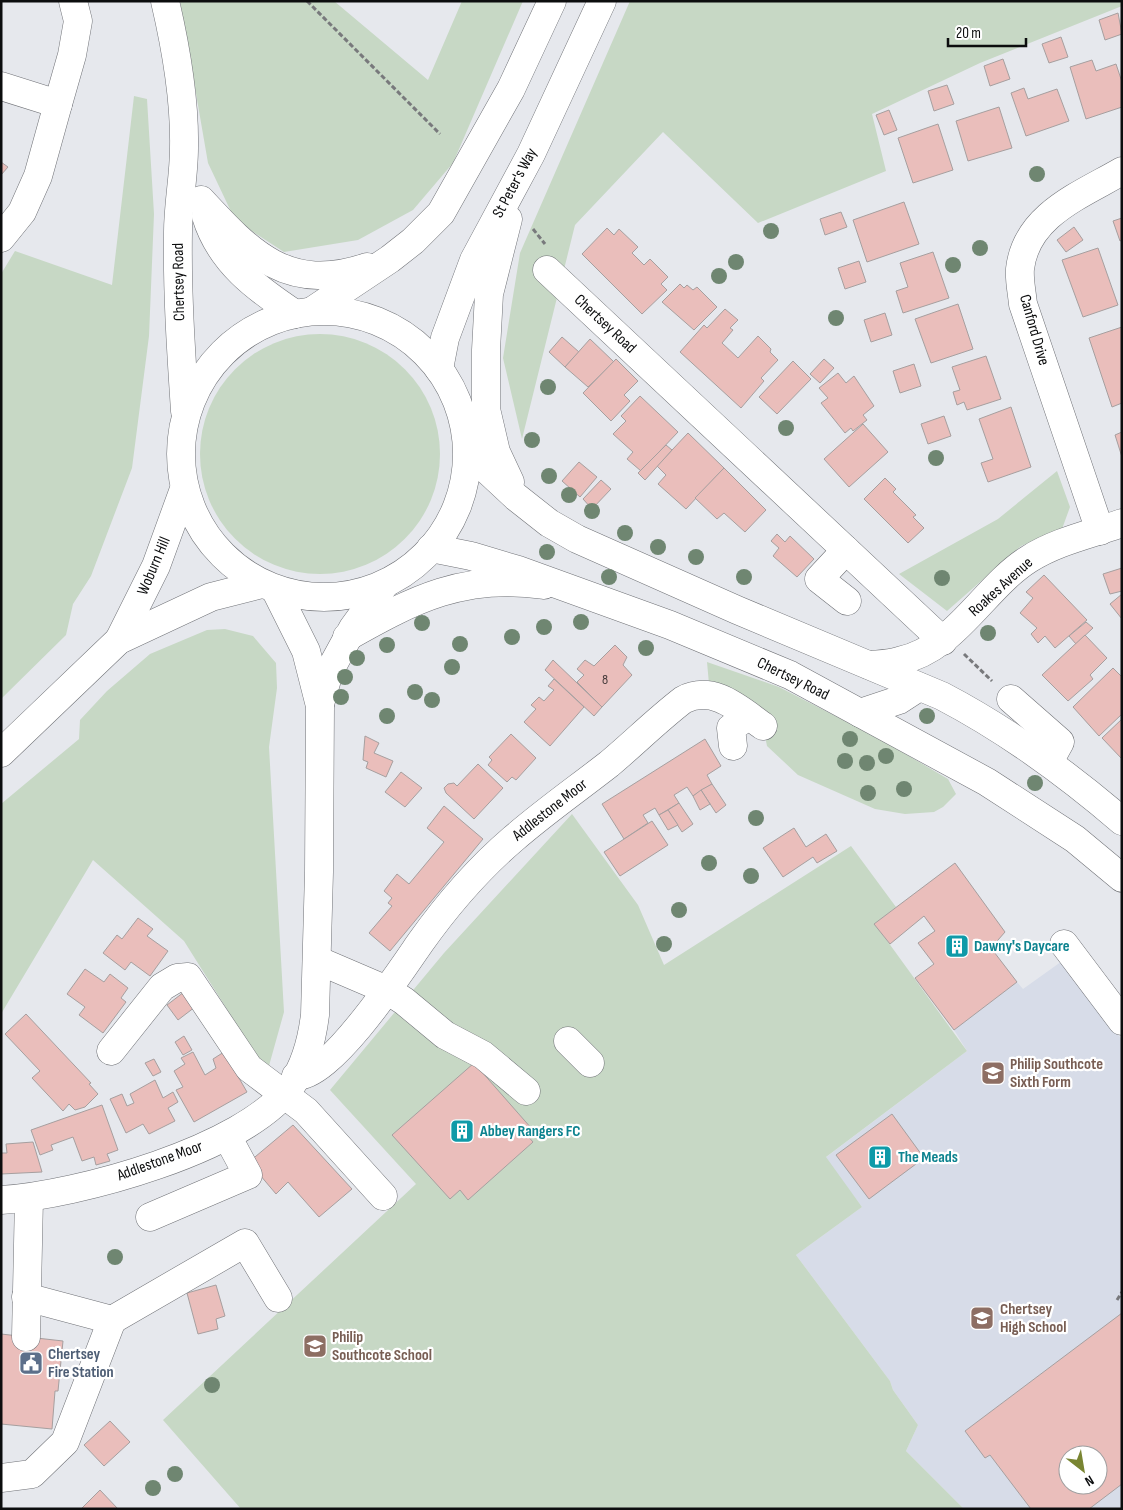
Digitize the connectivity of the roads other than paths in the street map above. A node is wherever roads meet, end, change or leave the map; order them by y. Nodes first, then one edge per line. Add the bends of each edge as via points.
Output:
1 (73, 1) edge
2 (164, 1) edge
3 (552, 1) edge
4 (602, 1) edge
5 (1, 86) edge
6 (58, 104) junction
7 (184, 148) junction
8 (531, 154) junction
9 (1122, 171) edge
10 (201, 200) junction
11 (1, 238) edge
12 (390, 259) junction
13 (547, 270) dead end
14 (304, 312) junction
15 (439, 369) junction
16 (185, 417) junction
17 (467, 441) junction
18 (184, 490) junction
19 (516, 497) junction
20 (1111, 527) edge
21 (431, 548) junction
22 (846, 550) junction
23 (385, 584) junction
24 (268, 587) junction
25 (568, 589) junction
26 (847, 601) dead end
27 (347, 637) junction
28 (119, 640) junction
29 (943, 641) junction
30 (869, 665) junction
31 (919, 687) junction
32 (1002, 690) road end
33 (320, 706) junction
34 (860, 713) junction
35 (733, 746) dead end
36 (1, 753) edge
37 (1048, 762) junction
38 (1122, 821) edge
39 (1122, 878) edge
40 (1064, 944) dead end
41 (317, 960) junction
42 (386, 990) junction
43 (1122, 1021) edge
44 (568, 1041) dead end
45 (111, 1051) dead end
46 (590, 1063) dead end
47 (290, 1085) junction
48 (526, 1091) dead end
49 (227, 1136) junction
50 (383, 1196) dead end
51 (29, 1198) junction
52 (1, 1200) edge
53 (150, 1217) dead end
54 (26, 1297) junction
55 (278, 1298) dead end
56 (112, 1320) junction
57 (26, 1337) dead end
58 (1, 1478) edge

1 - 6 main road via 78,21
2 - 7 main road, Chertsey Road via 180,86
3 - 12 main road via 511,89 441,213
4 - 8 main road, St Peter's Way
5 - 6 main road
6 - 11 main road via 38,176 22,212
7 - 10 main road, Chertsey Road
7 - 16 main road, Chertsey Road via 178,228 178,295
8 - 15 main road, St Peter's Way via 474,260 445,338
8 - 19 main road via 505,227 489,294 486,350 486,409 496,452
9 - 20 main road, Canford Drive via 1060,206 1040,222 1026,245 1020,270 1023,304
10 - 12 main road via 261,258 298,272 323,276 354,271
10 - 14 main road, Chertsey Road via 209,226 223,253 258,289
12 - 14 main road
13 - 22 main road, Chertsey Road
14 - 15 main road via 336,311 383,323 424,351
14 - 16 main road via 265,324 238,340 214,361 197,387
15 - 17 main road via 453,391
16 - 18 main road via 180,465
17 - 19 main road via 487,470
17 - 21 main road via 466,474 457,507
18 - 24 main road via 192,513 210,542 240,571
18 - 28 main road, Woburn Hill via 156,566
19 - 30 main road via 549,523 577,539
20 - 29 main road, Roakes Avenue via 1029,559
21 - 23 main road via 418,562
21 - 25 main road, Chertsey Road via 471,556
22 - 26 main road via 819,579
22 - 29 main road, Chertsey Road
23 - 24 main road via 359,594 331,598 302,596
23 - 27 main road, Addlestone Moor
24 - 28 main road, Woburn Hill via 211,597
24 - 33 main road, Addlestone Moor via 306,651
25 - 27 main road via 517,581 480,583 439,592 402,606
25 - 34 main road, Chertsey Road via 670,625 790,675
27 - 33 main road, Addlestone Moor via 329,672
28 - 36 main road, Woburn Hill
29 - 30 main road, Roakes Avenue via 900,661
29 - 31 main road, Roakes Avenue
30 - 31 main road
31 - 34 main road via 899,700
31 - 37 main road via 974,714
32 - 37 main road via 1060,742
33 - 41 main road, Addlestone Moor
34 - 39 main road, Chertsey Road via 987,782 1075,839
35 - 42 main road, Addlestone Moor via 731,728 756,721 729,702 710,694 694,694 683,700 611,762 512,839 479,870 427,932
37 - 38 main road
40 - 43 main road
41 - 42 main road
41 - 47 main road, Addlestone Moor via 312,1036
42 - 47 main road, Addlestone Moor via 340,1048 312,1072
42 - 48 main road via 445,1035 483,1054
44 - 46 main road
45 - 47 main road via 162,987 177,978 188,977 249,1068
47 - 49 main road, Addlestone Moor via 252,1120
47 - 50 main road via 306,1111
49 - 51 main road, Addlestone Moor via 126,1175
49 - 53 main road via 248,1175
51 - 52 main road, Addlestone Moor
51 - 54 main road
54 - 56 main road
54 - 57 main road
55 - 56 main road via 245,1243
56 - 58 main road via 65,1442 32,1474

